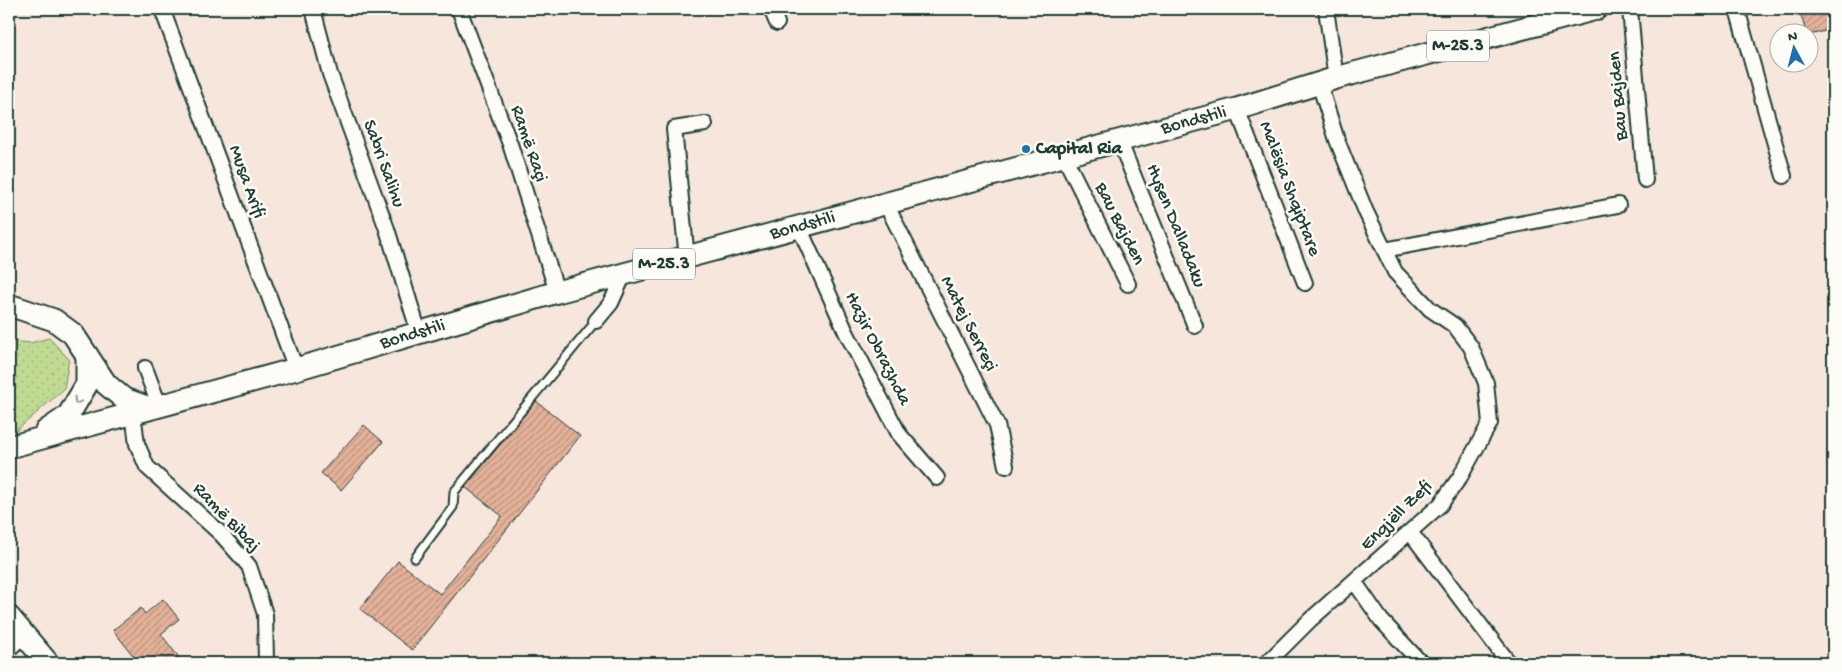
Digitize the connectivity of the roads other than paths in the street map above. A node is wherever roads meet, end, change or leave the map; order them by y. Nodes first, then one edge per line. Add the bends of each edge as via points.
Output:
1 (162, 9) edge
2 (313, 9) edge
3 (460, 9) edge
4 (771, 9) edge
5 (1326, 9) edge
6 (1596, 9) edge
7 (1630, 9) edge
8 (1737, 9) edge
9 (1832, 9) edge
10 (1571, 12) edge
11 (1833, 13) edge
12 (777, 23) dead end
13 (1328, 81) junction
14 (1237, 109) junction
15 (705, 124) dead end
16 (1119, 140) junction
17 (1063, 154) junction
18 (1784, 176) dead end
19 (1645, 180) dead end
20 (885, 202) junction
21 (1618, 205) dead end
22 (799, 227) junction
23 (1384, 250) junction
24 (687, 258) junction
25 (624, 274) junction
26 (1305, 283) dead end
27 (1128, 284) dead end
28 (556, 292) junction
29 (10, 303) edge
30 (596, 320) joint
31 (1195, 326) dead end
32 (419, 333) junction
33 (87, 355) junction
34 (145, 368) dead end
35 (296, 369) junction
36 (147, 409) junction
37 (31, 441) junction
38 (9, 447) edge
39 (1006, 466) dead end
40 (937, 478) dead end
41 (1410, 532) junction
42 (415, 558) dead end
43 (1354, 581) junction
44 (9, 617) edge
45 (16, 642) edge
46 (266, 661) dead end
47 (46, 662) edge
48 (1268, 663) edge
49 (1421, 663) edge
50 (1509, 663) edge

1 - 35 street, Musa Arifi
2 - 32 street, Sabri Salihu via 330,74 387,229
3 - 28 street, Ramë Raçi via 510,144
4 - 12 street
5 - 13 street, Engjëll Zefi
6 - 10 main road, Bondstili / M-25.3
7 - 19 street, Bau Bajden
8 - 18 street
9 - 11 lane
10 - 13 main road, Bondstili / M-25.3
13 - 14 main road, Bondstili / M-25.3
13 - 23 street, Engjëll Zefi via 1337,140
14 - 16 main road, Bondstili / M-25.3
14 - 26 street, Malësia Shqiptare
15 - 24 street via 674,129
16 - 17 main road, Bondstili / M-25.3
16 - 31 street, Hysen Dalladaku
17 - 20 main road, Bondstili / M-25.3
17 - 27 street, Bau Bajden
20 - 22 main road, Bondstili / M-25.3
20 - 39 street, Matej Serreçi via 997,425
21 - 23 street
22 - 24 main road, Bondstili / M-25.3
22 - 40 street, Hazir Obrazhda via 846,332 899,434
23 - 41 street, Engjëll Zefi via 1395,272 1430,309 1455,326 1471,347 1486,383 1490,423 1440,505
24 - 25 main road, Bondstili / M-25.3
25 - 28 main road, Bondstili / M-25.3
25 - 30 street via 611,303
28 - 32 main road, Bondstili / M-25.3
29 - 33 main road via 54,320 73,334
30 - 42 lane via 454,492 453,507
32 - 35 main road, Bondstili / M-25.3
33 - 36 main road via 106,384 124,399
33 -> 37 main road via 87,384 68,416
34 - 36 street
35 - 36 main road, Bondstili / M-25.3
36 - 37 main road, Bondstili / M-25.3
36 - 46 street, Ramë Bibaj via 136,444 147,467 221,534 249,566 265,614
37 - 38 main road, Bondstili / M-25.3
41 - 43 street, Engjëll Zefi
41 - 50 street
43 - 48 street, Engjëll Zefi
43 - 49 street via 1381,620
44 - 45 main road
45 - 47 main road

